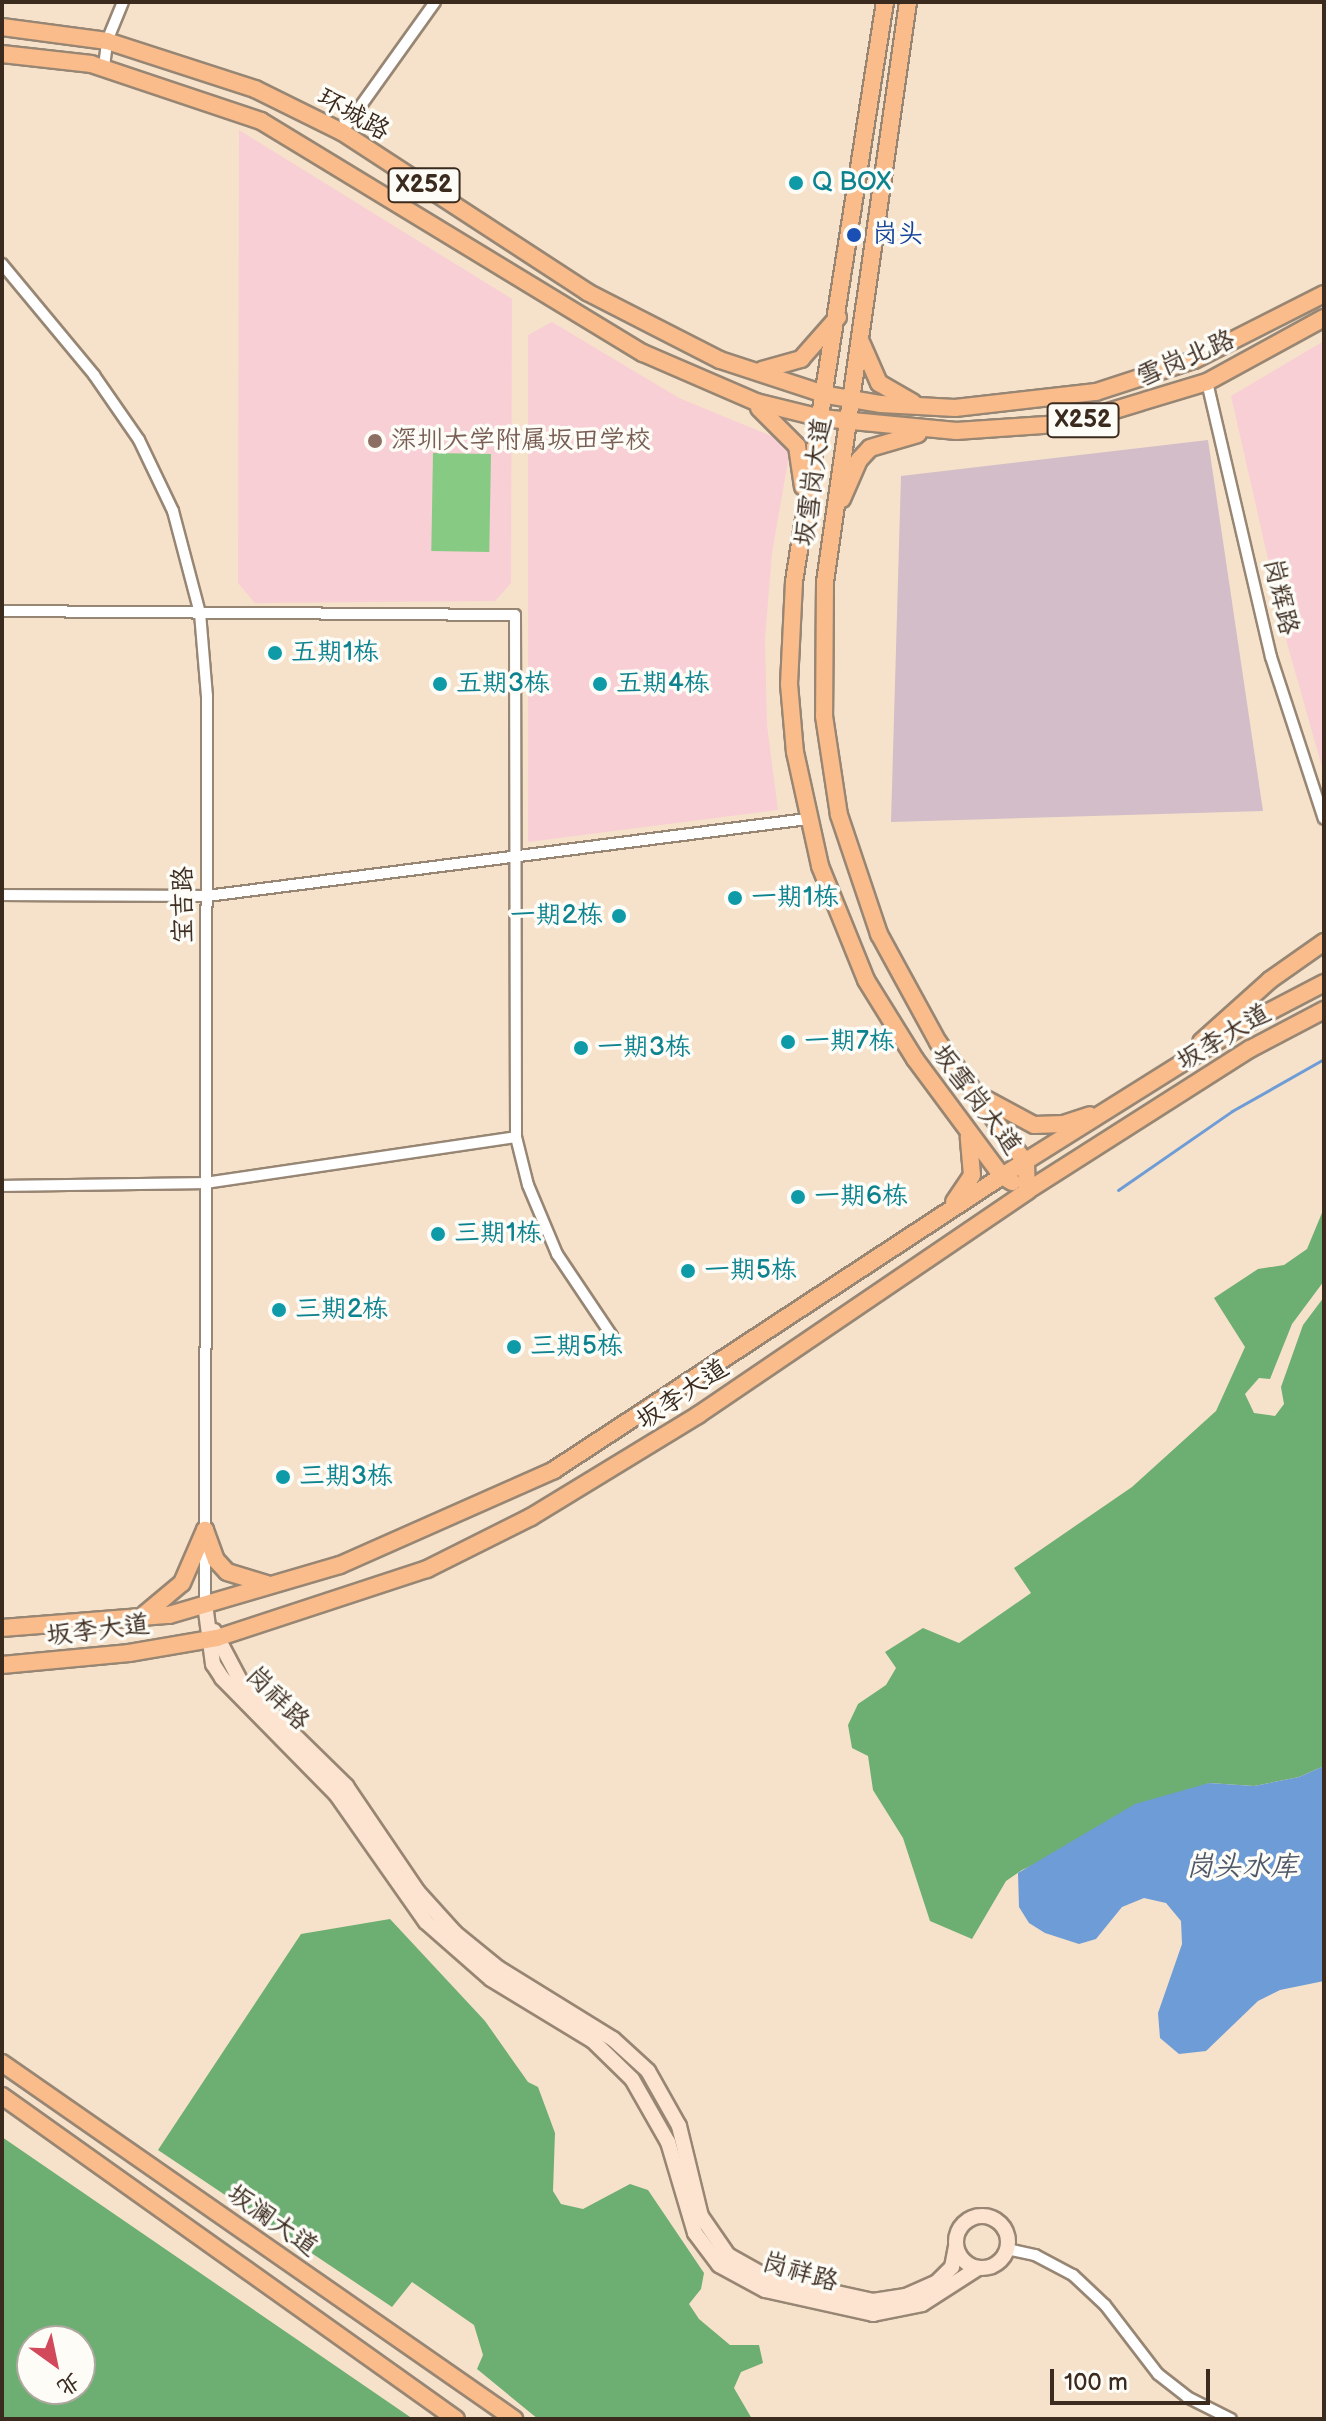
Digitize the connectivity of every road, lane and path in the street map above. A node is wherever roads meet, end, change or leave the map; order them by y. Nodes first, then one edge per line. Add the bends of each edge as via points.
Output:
1 (123, 2) edge
2 (435, 2) edge
3 (885, 2) edge
4 (908, 2) edge
5 (2, 27) edge
6 (107, 41) junction
7 (2, 54) edge
8 (104, 67) junction
9 (342, 132) junction
10 (2, 264) edge
11 (1324, 294) edge
12 (839, 316) junction
13 (1324, 318) edge
14 (860, 332) junction
15 (756, 371) junction
16 (1207, 382) junction
17 (827, 395) junction
18 (740, 396) junction
19 (850, 399) junction
20 (918, 405) junction
21 (821, 418) junction
22 (846, 422) junction
23 (933, 430) junction
24 (806, 514) junction
25 (835, 516) junction
26 (2, 611) edge
27 (200, 613) junction
28 (807, 819) junction
29 (1324, 819) edge
30 (516, 857) junction
31 (2, 895) edge
32 (207, 896) junction
33 (1324, 942) edge
34 (1324, 983) edge
35 (1324, 1010) edge
36 (1168, 1073) junction
37 (975, 1092) junction
38 (952, 1107) junction
39 (1114, 1107) junction
40 (516, 1137) junction
41 (1026, 1163) junction
42 (1002, 1176) junction
43 (205, 1183) junction
44 (2, 1186) edge
45 (1027, 1191) junction
46 (932, 1223) junction
47 (612, 1336) dead end
48 (205, 1530) junction
49 (273, 1585) junction
50 (205, 1604) junction
51 (131, 1618) junction
52 (2, 1628) edge
53 (213, 1639) junction
54 (2, 1665) edge
55 (2, 2063) edge
56 (2, 2096) edge
57 (956, 2247) junction
58 (1007, 2249) junction
59 (978, 2268) junction
60 (456, 2419) edge
61 (514, 2419) edge
62 (1231, 2419) edge

1 - 6 street
2 - 9 street
3 - 12 main road, 坂雪岗大道
4 - 14 main road, 坂雪岗大道
5 - 6 main road, 环城路 / X252
6 - 8 street
6 - 9 main road, 环城路 / X252 via 255,89
7 - 8 main road, 环城路 / X252
8 - 18 main road, 环城路 / X252 via 261,121 643,353
9 - 15 main road, 环城路 / X252 via 587,292 720,360
10 - 27 street, 宝吉路 via 94,375 139,440 173,511
11 - 20 main road, 雪岗北路 / X252 via 1194,360 1129,383 1015,405
12 - 15 main road via 801,359
12 - 17 main road, 坂雪岗大道
13 - 16 main road, 雪岗北路 / X252
14 - 19 main road, 坂雪岗大道
14 - 20 main road via 879,383
15 - 17 main road, 环城路 / X252
16 - 23 main road, 雪岗北路 / X252 via 1072,423
16 - 29 street, 岗辉路 via 1271,657
17 - 19 main road, 雪岗北路 / X252
17 - 21 main road, 坂雪岗大道
18 - 21 main road, 环城路 / X252
18 - 24 main road via 770,415 797,446
19 - 20 main road, 雪岗北路 / X252
19 - 22 main road, 坂雪岗大道
21 - 22 main road, 雪岗北路 / X252
21 - 24 main road, 坂雪岗大道
22 - 23 main road, 雪岗北路 / X252
22 - 25 main road, 坂雪岗大道
23 - 25 main road via 870,448 859,460
24 - 28 main road, 坂雪岗大道 via 794,582 789,684
25 - 37 main road, 坂雪岗大道 via 821,660 827,749 839,815 862,891 892,962 930,1029
26 - 27 street
27 - 30 street via 515,615
27 - 32 street, 宝吉路 via 207,675
28 - 30 street
28 - 38 main road, 坂雪岗大道 via 829,895 866,980
30 - 32 street
30 - 40 street
31 - 32 street
32 - 43 street, 宝吉路
33 - 36 main road via 1270,980
34 - 36 main road, 坂李大道
35 - 45 main road, 坂李大道 via 1250,1049
36 - 39 main road, 坂李大道
37 - 39 main road via 1034,1125 1063,1124
37 - 41 main road, 坂雪岗大道
38 - 42 main road, 坂雪岗大道
38 - 46 main road via 971,1143 974,1167 965,1190
39 - 41 main road, 坂李大道
40 - 43 street
40 - 47 street via 532,1197 557,1254
41 - 42 main road, 坂李大道
41 - 45 main road, 坂雪岗大道
42 - 45 main road, 坂雪岗大道
42 - 46 main road, 坂李大道
43 - 44 street
43 - 48 street, 宝吉路
45 - 53 main road, 坂李大道 via 698,1415 531,1517 427,1569
46 - 49 main road, 坂李大道 via 554,1470 453,1519 340,1565
48 - 49 main road via 216,1560 227,1572
48 - 50 street, 宝吉路
48 - 51 main road via 176,1591 151,1611
49 - 50 main road, 坂李大道
50 - 51 main road, 坂李大道
50 - 53 street, 岗祥路
51 - 52 main road, 坂李大道
53 - 54 main road, 坂李大道
53 - 57 street, 岗祥路 via 242,1684 346,1786 418,1892 455,1933 498,1968 613,2039 648,2071 679,2126 701,2216 728,2255 769,2278 873,2301 906,2296 937,2282 952,2267
53 - 59 street, 岗祥路 via 213,1664 232,1692 336,1794 426,1922 491,1979 593,2041 632,2079 668,2142 689,2221 719,2265 765,2290 873,2314 922,2304
55 - 61 main road, 坂澜大道
56 - 60 main road, 坂澜大道
57 - 58 street via 965,2222 983,2216 1006,2230
57 - 59 street via 964,2261
58 - 59 street via 996,2264
58 - 62 street via 1035,2255 1073,2275 1105,2305 1158,2374 1187,2397

